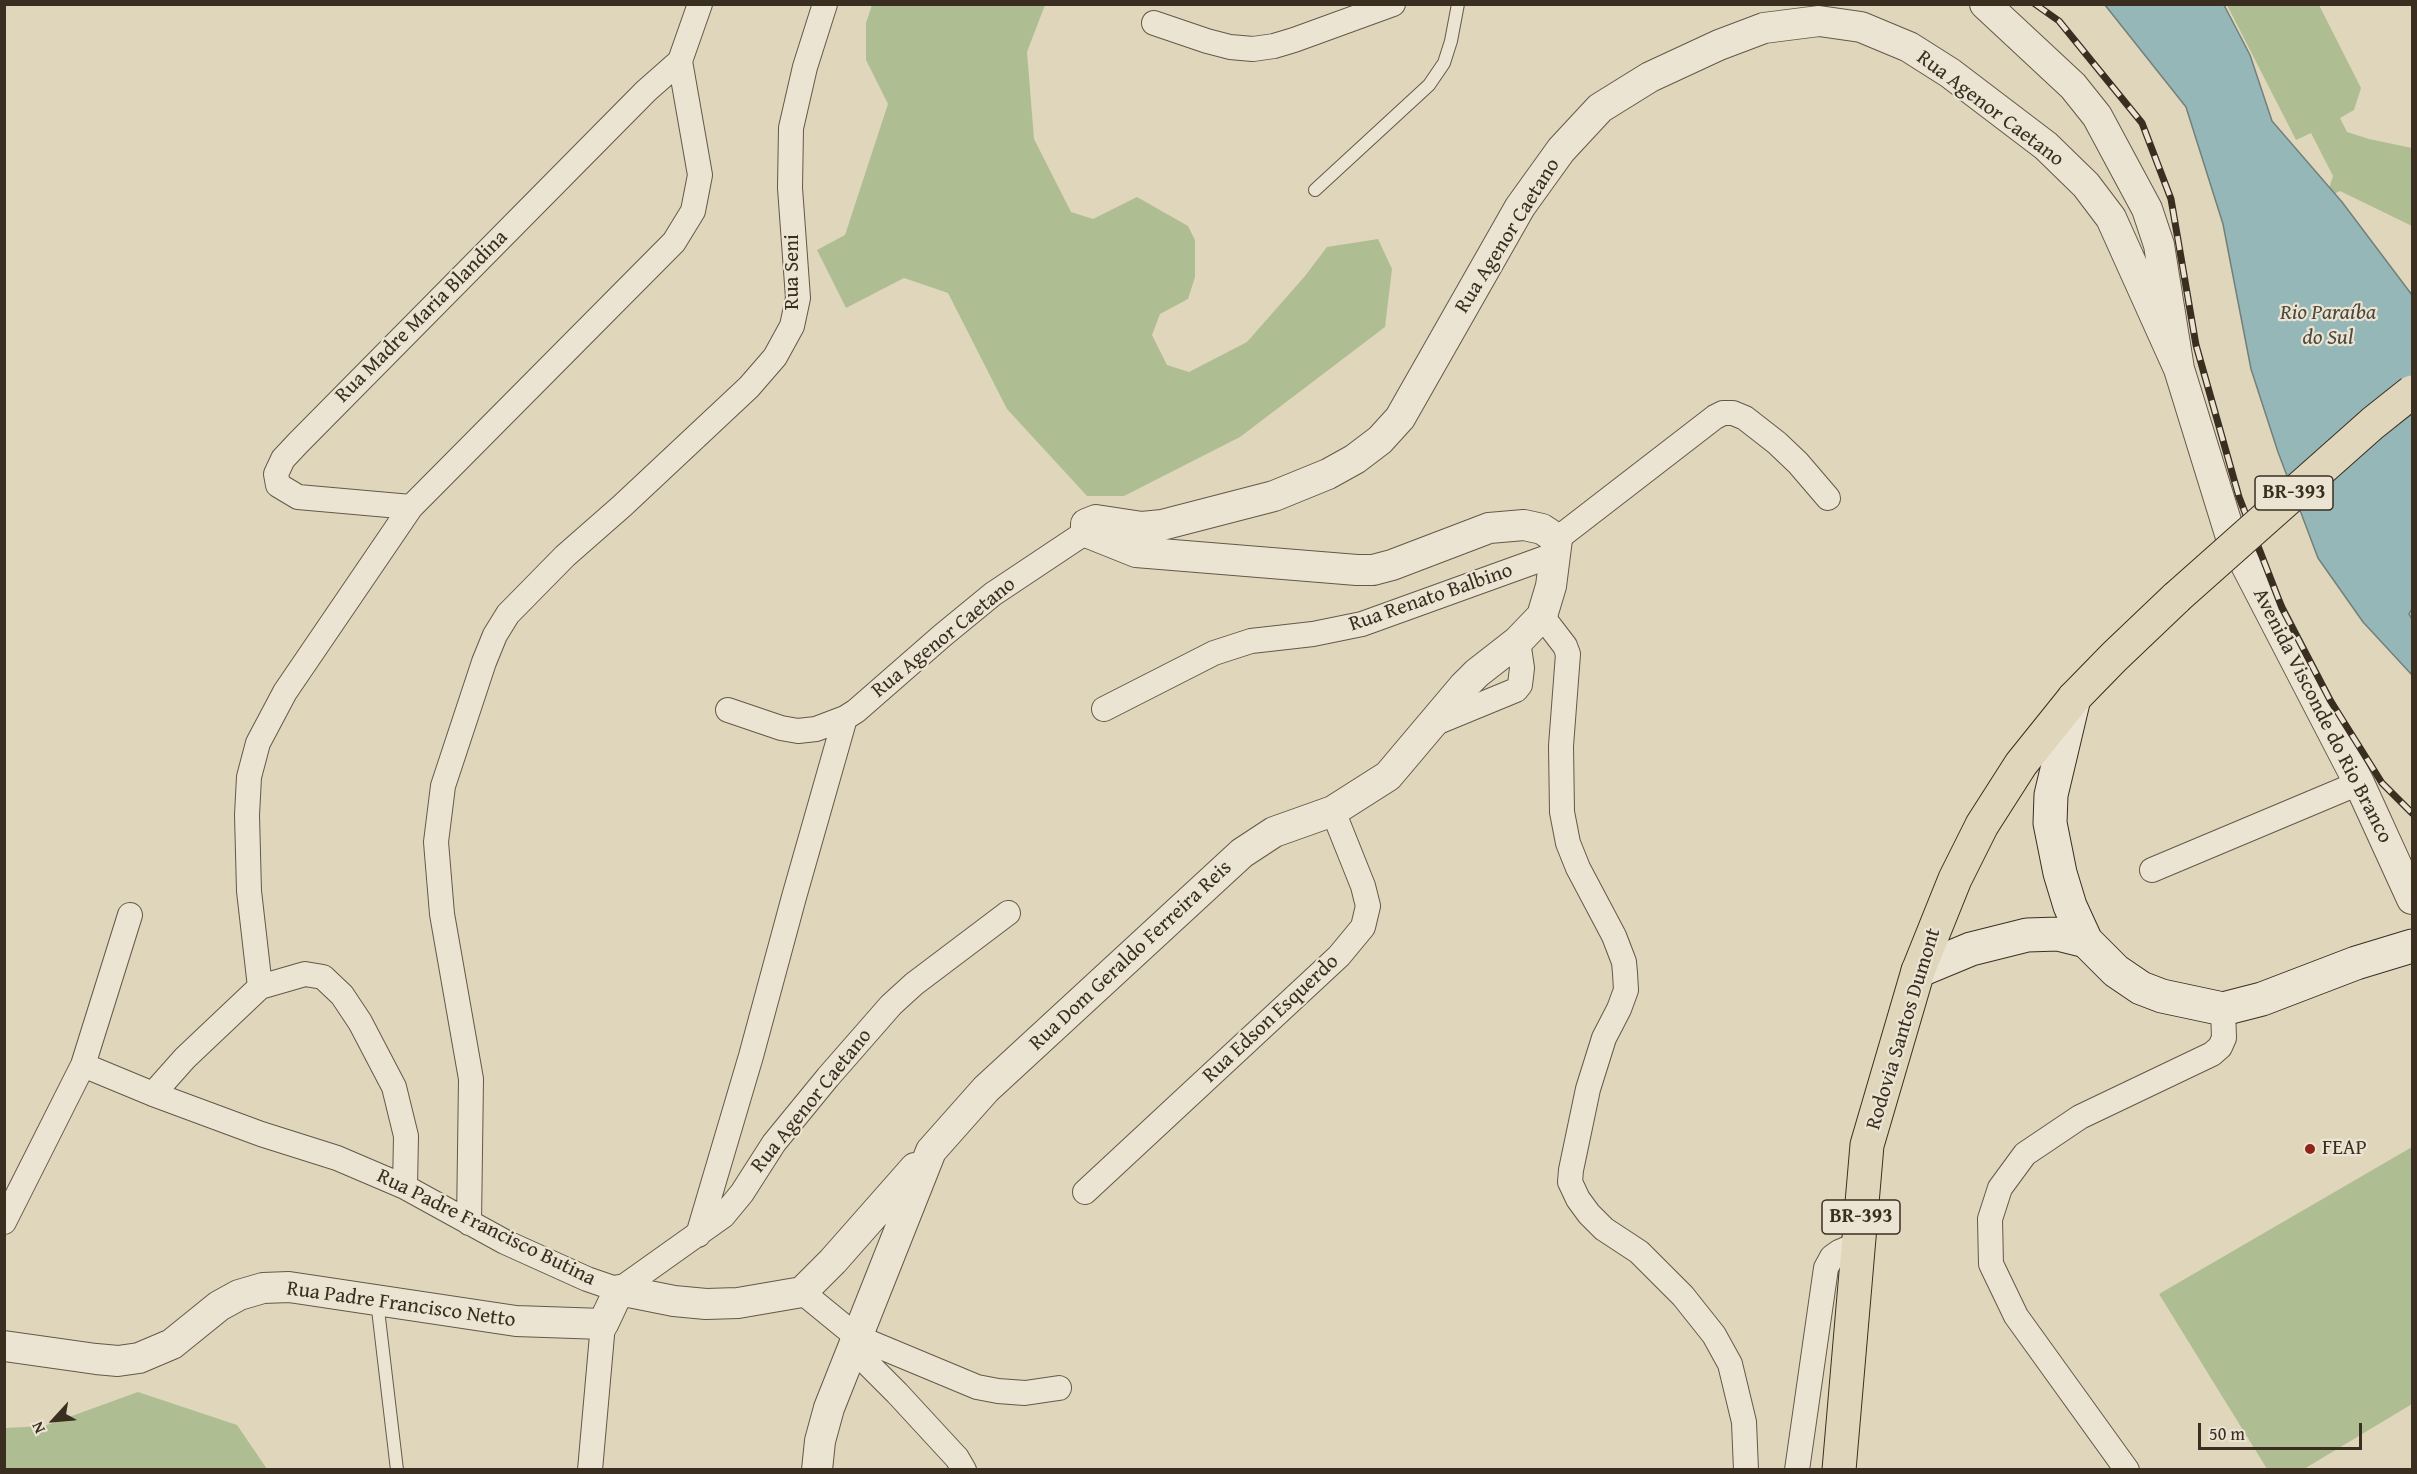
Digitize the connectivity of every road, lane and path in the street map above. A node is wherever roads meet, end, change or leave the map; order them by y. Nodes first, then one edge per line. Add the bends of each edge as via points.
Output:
1 (700, 4) edge
2 (825, 4) edge
3 (1393, 4) edge
4 (1458, 4) edge
5 (1985, 4) edge
6 (1154, 23) dead end
7 (680, 61) junction
8 (1315, 190) dead end
9 (2179, 369) junction
10 (2412, 392) edge
11 (1828, 498) dead end
12 (411, 507) junction
13 (1086, 532) junction
14 (1556, 547) junction
15 (1542, 616) junction
16 (2074, 698) junction
17 (1104, 709) dead end
18 (728, 710) dead end
19 (845, 718) junction
20 (2359, 783) junction
21 (1333, 811) junction
22 (2152, 870) dead end
23 (2412, 899) edge
24 (1008, 913) dead end
25 (130, 915) dead end
26 (2086, 941) junction
27 (2412, 946) edge
28 (1918, 971) junction
29 (260, 987) junction
30 (2223, 1009) junction
31 (83, 1065) junction
32 (153, 1094) junction
33 (931, 1151) junction
34 (405, 1187) junction
35 (1085, 1192) dead end
36 (4, 1222) edge
37 (469, 1223) junction
38 (698, 1235) junction
39 (1858, 1244) junction
40 (619, 1290) junction
41 (802, 1292) junction
42 (376, 1300) junction
43 (603, 1324) junction
44 (855, 1343) junction
45 (4, 1346) edge
46 (1059, 1388) dead end
47 (398, 1470) edge
48 (590, 1470) edge
49 (817, 1470) edge
50 (964, 1470) edge
51 (1746, 1470) edge
52 (1797, 1470) edge
53 (1839, 1470) edge
54 (2127, 1470) edge

1 - 7 street, Rua Madre Maria Blandina
2 - 37 street, Rua Seni via 804,67 791,128 790,188 798,298 792,326 775,357 749,387 519,601 495,635 443,786 436,842 442,914 471,1079
3 - 6 street via 1294,40 1253,49 1207,41
4 - 8 lane via 1444,63 1429,85
5 - 9 street via 2073,86 2117,149 2147,209 2159,245
7 - 12 street, Rua Madre Maria Blandina via 700,175 693,211 674,242
7 - 12 street, Rua Madre Maria Blandina via 323,418 284,459 276,474 278,485 298,497
9 - 13 street, Rua Agenor Caetano via 2110,218 2085,185 2046,146 1950,73 1900,43 1861,27 1819,21 1764,28 1650,77 1600,108 1580,128 1520,207 1400,418 1355,459 1274,496 1162,525 1142,527 1091,521 1084,526
9 - 20 street, Avenida Visconde do Rio Branco via 2230,534
10 - 16 highway, Rodovia Santos Dumont / BR-393, bridge via 2177,597
11 - 14 street, Rua Renato Balbino via 1777,443 1745,418 1723,413
12 - 29 street, Rua Madre Maria Blandina via 285,692 258,743 249,777 247,815 249,891
13 - 14 street via 1117,546 1156,555 1357,570 1392,565 1489,528 1542,528
13 - 19 street, Rua Agenor Caetano via 993,594
14 - 15 street, Rua Dom Geraldo Ferreira Reis
14 - 17 street, Rua Renato Balbino via 1362,624 1242,644 1214,653
15 - 21 street, Rua Dom Geraldo Ferreira Reis via 1477,673 1388,776
15 - 51 street via 1568,654 1561,746 1562,812 1568,843 1614,936 1624,962 1626,990 1604,1038 1588,1089 1570,1182 1578,1199 1604,1230 1639,1252 1683,1296 1714,1335 1730,1364 1744,1422
16 - 26 main road via 2051,795 2050,823 2070,906
16 - 28 highway, Rodovia Santos Dumont / BR-393 via 2020,764 1982,825 1955,879
18 - 19 street, Rua Agenor Caetano via 798,731
19 - 38 street
20 - 22 street
20 - 23 street, Avenida Visconde do Rio Branco
21 - 33 street, Rua Dom Geraldo Ferreira Reis via 1274,832 1242,853 986,1089
21 - 35 street, Rua Edson Esquerdo via 1363,886 1368,906 1363,927 1340,956
24 - 38 street, Rua Agenor Caetano via 891,1005 774,1143 732,1206
25 - 31 street
26 - 28 main road via 2058,934 2027,935 1971,949
26 - 30 main road via 2116,971 2141,988
27 - 30 main road
28 - 39 highway, Rodovia Santos Dumont / BR-393 via 1867,1145
29 - 32 street
29 - 34 street via 305,974 322,977 342,995 394,1087 406,1136
30 - 54 street via 2224,1038 2220,1047 2080,1116 2025,1154 2000,1188 1990,1219 1990,1263 2016,1316
31 - 32 street, Rua Padre Francisco Butina
31 - 36 street
32 - 34 street, Rua Padre Francisco Butina via 337,1158
33 - 41 street
33 - 44 street, Rua Dom Geraldo Ferreira Reis
34 - 37 street, Rua Padre Francisco Butina
37 - 40 street, Rua Padre Francisco Butina via 587,1279
38 - 40 street, Rua Agenor Caetano
39 - 52 street via 1832,1257 1826,1268
39 - 53 highway, Rodovia Santos Dumont / BR-393
40 - 41 street, Rua Padre Francisco Butina via 706,1304
40 - 43 street
41 - 44 street
42 - 43 street, Rua Padre Francisco Netto via 516,1321
42 - 45 street, Rua Padre Francisco Netto via 289,1287 263,1288 219,1306 157,1352 118,1361
42 - 47 lane
43 - 48 street
44 - 46 street via 977,1387 1025,1393
44 - 49 street, Rua Dom Geraldo Ferreira Reis via 823,1426
44 - 50 street

